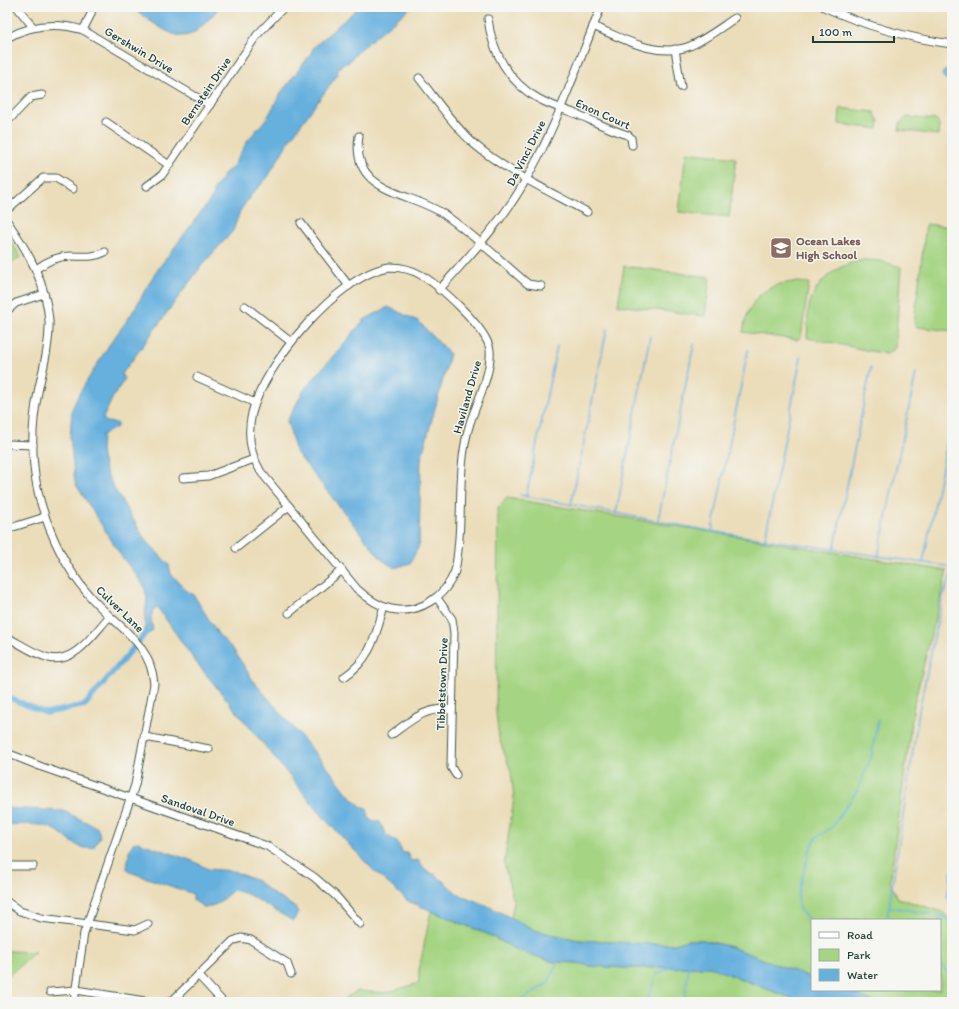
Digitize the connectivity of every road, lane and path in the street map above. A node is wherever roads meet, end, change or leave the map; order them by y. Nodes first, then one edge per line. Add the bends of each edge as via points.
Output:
1 (17, 7) edge
2 (92, 7) edge
3 (284, 7) edge
4 (601, 7) edge
5 (824, 7) edge
6 (734, 18) dead end
7 (488, 19) dead end
8 (593, 26) junction
9 (33, 27) junction
10 (83, 30) junction
11 (7, 38) edge
12 (952, 44) edge
13 (675, 50) junction
14 (419, 78) dead end
15 (681, 87) dead end
16 (42, 95) dead end
17 (210, 105) junction
18 (560, 108) junction
19 (7, 122) edge
20 (106, 122) dead end
21 (359, 136) dead end
22 (632, 145) dead end
23 (169, 164) junction
24 (527, 178) junction
25 (147, 186) dead end
26 (73, 189) dead end
27 (7, 210) edge
28 (587, 212) dead end
29 (7, 221) edge
30 (301, 223) dead end
31 (480, 243) junction
32 (105, 252) dead end
33 (36, 269) junction
34 (349, 286) junction
35 (541, 286) dead end
36 (440, 290) junction
37 (44, 294) junction
38 (245, 306) dead end
39 (7, 311) edge
40 (291, 342) junction
41 (197, 377) dead end
42 (255, 403) junction
43 (7, 444) edge
44 (33, 445) junction
45 (254, 459) junction
46 (183, 478) dead end
47 (289, 506) junction
48 (45, 517) junction
49 (7, 529) edge
50 (236, 548) dead end
51 (342, 570) junction
52 (437, 598) junction
53 (384, 607) junction
54 (289, 612) dead end
55 (109, 617) junction
56 (7, 637) edge
57 (344, 677) dead end
58 (452, 710) junction
59 (391, 735) dead end
60 (145, 737) junction
61 (209, 749) dead end
62 (7, 753) edge
63 (456, 775) dead end
64 (130, 798) junction
65 (7, 866) edge
66 (32, 866) dead end
67 (7, 902) edge
68 (86, 924) junction
69 (148, 924) dead end
70 (360, 924) dead end
71 (291, 974) dead end
72 (198, 975) junction
73 (76, 990) junction
74 (50, 992) dead end
75 (74, 1002) edge
76 (151, 1002) edge
77 (168, 1002) edge
78 (222, 1002) edge

1 - 9 street
2 - 10 street
3 - 17 street, Bernstein Drive via 257,35
4 - 8 street, Da Vinci Drive
5 - 12 street via 875,27
6 - 13 street via 695,44
7 - 18 street, Enon Court via 496,51 515,81 539,99
8 - 13 street via 646,48
8 - 18 street, Da Vinci Drive
9 - 10 street, Gershwin Drive via 63,25
9 - 11 street, Gershwin Drive
10 - 17 street, Gershwin Drive
13 - 15 street
14 - 24 street via 452,122 474,144
16 - 19 street via 31,97
17 - 23 street, Bernstein Drive
18 - 22 street, Enon Court via 628,135
18 - 24 street, Da Vinci Drive
20 - 23 street
21 - 31 street via 360,159 375,182 388,191 435,208
23 - 25 street, Bernstein Drive via 158,179
24 - 28 street
24 - 31 street, Da Vinci Drive
26 - 27 street via 56,178 43,178
29 - 33 street, Culver Lane
30 - 34 street
31 - 35 street via 528,284
31 - 36 street, Da Vinci Drive
32 - 33 street via 97,256 62,257
33 - 37 street, Culver Lane
34 - 36 street, Haviland Drive via 372,271 396,267 421,275
34 - 40 street, Haviland Drive via 327,304
36 - 52 street, Haviland Drive via 480,327 488,343 490,357 464,453 455,571 448,586
37 - 39 street via 16,303
37 - 44 street, Culver Lane via 49,320 48,347 35,412
38 - 40 street
40 - 42 street, Haviland Drive
41 - 42 street
42 - 45 street, Haviland Drive via 250,434
43 - 44 street
44 - 48 street, Culver Lane via 36,479
45 - 46 street via 208,476
45 - 47 street, Haviland Drive via 261,472
47 - 50 street
47 - 51 street, Haviland Drive
48 - 49 street
48 - 55 street, Culver Lane via 69,568
51 - 53 street, Haviland Drive via 364,595
51 - 54 street
52 - 53 street, Haviland Drive via 406,609
52 - 58 street, Tibbetstown Drive via 452,619
53 - 57 street via 369,652 359,665
55 - 56 street via 76,652 64,658 44,656
55 - 60 street, Culver Lane via 136,640 152,667 154,684
58 - 59 street via 438,709 424,713
58 - 63 street, Tibbetstown Drive via 451,767
60 - 61 street
60 - 64 street, Culver Lane
62 - 64 street, Sandoval Drive
64 - 68 street, Culver Lane
64 - 70 street, Sandoval Drive via 251,840 282,854 325,886
65 - 66 street
67 - 68 street via 35,917
68 - 69 street via 135,930
68 - 73 street, Culver Lane
71 - 72 street via 287,963 251,940 241,938 233,941
72 - 77 street
72 - 78 street
73 - 74 street
73 - 75 street, Culver Lane
73 - 76 street

